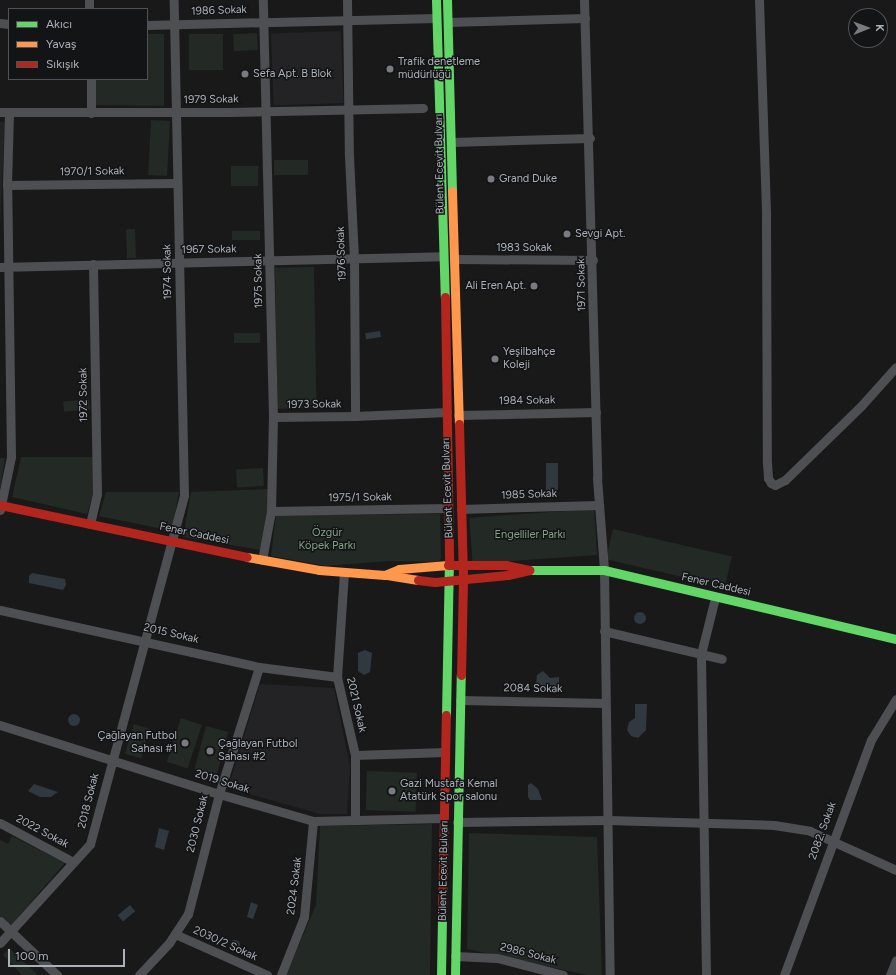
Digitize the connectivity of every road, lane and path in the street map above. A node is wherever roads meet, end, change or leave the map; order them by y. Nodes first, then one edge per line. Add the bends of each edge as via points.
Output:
1 (174, 0) edge
2 (263, 0) edge
3 (347, 0) edge
4 (436, 0) edge
5 (447, 0) edge
6 (584, 0) edge
7 (759, 0) edge
8 (436, 18) junction
9 (585, 18) junction
10 (347, 20) junction
11 (263, 22) junction
12 (448, 22) junction
13 (174, 24) junction
14 (148, 25) edge
15 (91, 80) edge
16 (422, 108) dead end
17 (348, 110) junction
18 (5, 112) edge
19 (265, 112) junction
20 (92, 113) junction
21 (176, 113) junction
22 (590, 138) junction
23 (452, 142) junction
24 (177, 183) junction
25 (7, 185) junction
26 (443, 256) junction
27 (354, 258) junction
28 (454, 259) junction
29 (270, 260) junction
30 (593, 260) junction
31 (180, 262) junction
32 (94, 264) junction
33 (5, 266) edge
34 (896, 367) edge
35 (447, 412) junction
36 (596, 412) junction
37 (458, 415) junction
38 (355, 416) junction
39 (273, 418) junction
40 (598, 505) junction
41 (0, 507) edge
42 (448, 508) junction
43 (461, 509) junction
44 (271, 511) junction
45 (90, 524) junction
46 (171, 542) junction
47 (262, 560) junction
48 (448, 565) junction
49 (463, 565) junction
50 (529, 570) junction
51 (604, 570) junction
52 (344, 572) junction
53 (385, 575) junction
54 (449, 580) junction
55 (463, 580) junction
56 (715, 598) junction
57 (0, 610) edge
58 (604, 631) junction
59 (896, 639) edge
60 (145, 640) junction
61 (701, 654) junction
62 (722, 659) dead end
63 (259, 667) junction
64 (337, 677) junction
65 (896, 699) edge
66 (460, 700) junction
67 (605, 703) junction
68 (0, 725) edge
69 (445, 752) junction
70 (355, 755) junction
71 (111, 759) junction
72 (218, 794) junction
73 (444, 818) junction
74 (355, 819) junction
75 (608, 820) junction
76 (313, 821) junction
77 (457, 822) junction
78 (705, 822) junction
79 (0, 823) edge
80 (832, 841) junction
81 (73, 862) junction
82 (896, 870) edge
83 (0, 921) edge
84 (12, 931) junction
85 (175, 934) junction
86 (0, 943) edge
87 (459, 956) junction
88 (896, 960) edge
89 (892, 974) edge
90 (57, 975) edge
91 (139, 975) edge
92 (267, 975) edge
93 (281, 975) edge
94 (441, 975) edge
95 (455, 975) edge
96 (563, 975) edge
97 (610, 975) edge
98 (706, 975) edge
99 (784, 975) edge

1 - 13 street, 1974 Sokak
2 - 11 street, 1975 Sokak
3 - 10 street, 1976 Sokak
4 - 8 main road, Bülent Ecevit Bulvarı
5 - 12 main road, Bülent Ecevit Bulvarı
6 - 9 street, 1971 Sokak
7 - 34 street via 766,216 767,463 771,483 775,485 785,480 862,406
8 - 10 street, 1986 Sokak
8 - 26 main road, Bülent Ecevit Bulvarı
9 - 12 street
9 - 22 street, 1971 Sokak
10 - 11 street, 1986 Sokak
10 - 17 street, 1976 Sokak
11 - 13 street, 1986 Sokak
11 - 19 street, 1975 Sokak
12 - 23 main road, Bülent Ecevit Bulvarı
13 - 14 street, 1986 Sokak
13 - 21 street, 1974 Sokak
15 - 20 street
16 - 17 street, 1979 Sokak
17 - 19 street, 1979 Sokak
17 - 27 street, 1976 Sokak
18 - 20 street, 1979 Sokak
18 - 25 street
19 - 21 street, 1979 Sokak
19 - 29 street, 1975 Sokak
20 - 21 street, 1979 Sokak
21 - 24 street, 1974 Sokak
22 - 23 street
22 - 30 street, 1971 Sokak
23 - 28 main road, Bülent Ecevit Bulvarı
24 - 25 street, 1970/1 Sokak
24 - 31 street, 1974 Sokak
25 - 33 street
26 - 27 street, 1967 Sokak
26 - 35 main road, Bülent Ecevit Bulvarı
27 - 29 street, 1967 Sokak
27 - 38 street, 1976 Sokak
28 - 30 street, 1983 Sokak
28 - 37 main road, Bülent Ecevit Bulvarı
29 - 31 street, 1967 Sokak
29 - 39 street, 1975 Sokak
30 - 36 street, 1971 Sokak
31 - 32 street, 1967 Sokak
31 - 46 street, 1974 Sokak via 184,495
32 - 33 street, 1967 Sokak
32 - 45 street, 1972 Sokak via 98,494
33 - 41 street via 11,457
35 - 38 street
35 - 42 main road, Bülent Ecevit Bulvarı
36 - 37 street, 1984 Sokak
36 - 40 street, 1971 Sokak
37 - 43 main road, Bülent Ecevit Bulvarı
38 - 39 street, 1973 Sokak
39 - 44 street, 1975 Sokak
40 - 43 street, 1985 Sokak
40 - 51 street, 1971 Sokak
41 - 45 main road, Fener Caddesi
42 - 44 street, 1975/1 Sokak
42 - 48 main road, Bülent Ecevit Bulvarı
43 - 49 main road, Bülent Ecevit Bulvarı
44 - 47 street, 1975 Sokak
45 - 46 main road, Fener Caddesi
46 - 47 main road, Fener Caddesi
46 - 60 street, 2018 Sokak
47 - 52 main road, Fener Caddesi
48 - 49 main road, Fener Caddesi
48 - 53 main road, Fener Caddesi via 399,568
48 - 54 main road, Bülent Ecevit Bulvarı
49 - 50 main road, Fener Caddesi via 506,565
49 - 55 main road, Bülent Ecevit Bulvarı
50 - 51 main road, Fener Caddesi
50 - 55 main road, Fener Caddesi
51 - 56 main road, Fener Caddesi
51 - 58 street, 1971 Sokak
52 - 53 main road, Fener Caddesi
52 - 64 street, 2021 Sokak
53 - 54 main road, Fener Caddesi via 435,582
54 - 55 main road, Fener Caddesi
54 - 69 main road, Bülent Ecevit Bulvarı
55 - 66 main road, Bülent Ecevit Bulvarı
56 - 59 main road, Fener Caddesi
56 - 61 street
57 - 60 street, 2015 Sokak
58 - 61 street
58 - 67 street, 1971 Sokak
60 - 63 street, 2015 Sokak
60 - 71 street, 2018 Sokak
61 - 62 street
61 - 78 street
63 - 64 street, 2015 Sokak
63 - 72 street, 2030 Sokak
64 - 70 street, 2021 Sokak
65 - 80 street, 2082. Sokak via 870,740
66 - 67 street, 2084 Sokak
66 - 77 main road, Bülent Ecevit Bulvarı
67 - 75 street, 1971 Sokak
68 - 71 street, 2019 Sokak
69 - 70 street
69 - 73 main road, Bülent Ecevit Bulvarı
70 - 74 street, 2021 Sokak
71 - 72 street, 2019 Sokak
71 - 81 street, 2018 Sokak via 90,844
72 - 76 street, 2019 Sokak
72 - 85 street, 2030 Sokak via 188,914
73 - 74 street, 2019 Sokak
73 - 94 main road, Bülent Ecevit Bulvarı
74 - 76 street, 2019 Sokak
75 - 77 street
75 - 78 street
75 - 97 street, 1971 Sokak
76 - 93 street, 2024 Sokak via 304,917
77 - 87 main road, Bülent Ecevit Bulvarı
78 - 80 street via 774,825 810,832
78 - 98 street
79 - 81 street, 2022 Sokak
80 - 82 street
80 - 99 street, 2082. Sokak
81 - 84 street, 2018 Sokak
83 - 84 street
84 - 86 street, 2018 Sokak
84 - 90 street
85 - 91 street, 2030 Sokak
85 - 92 street, 2030/2 Sokak
87 - 95 main road, Bülent Ecevit Bulvarı
87 - 96 street, 2986 Sokak via 497,958
88 - 89 street

